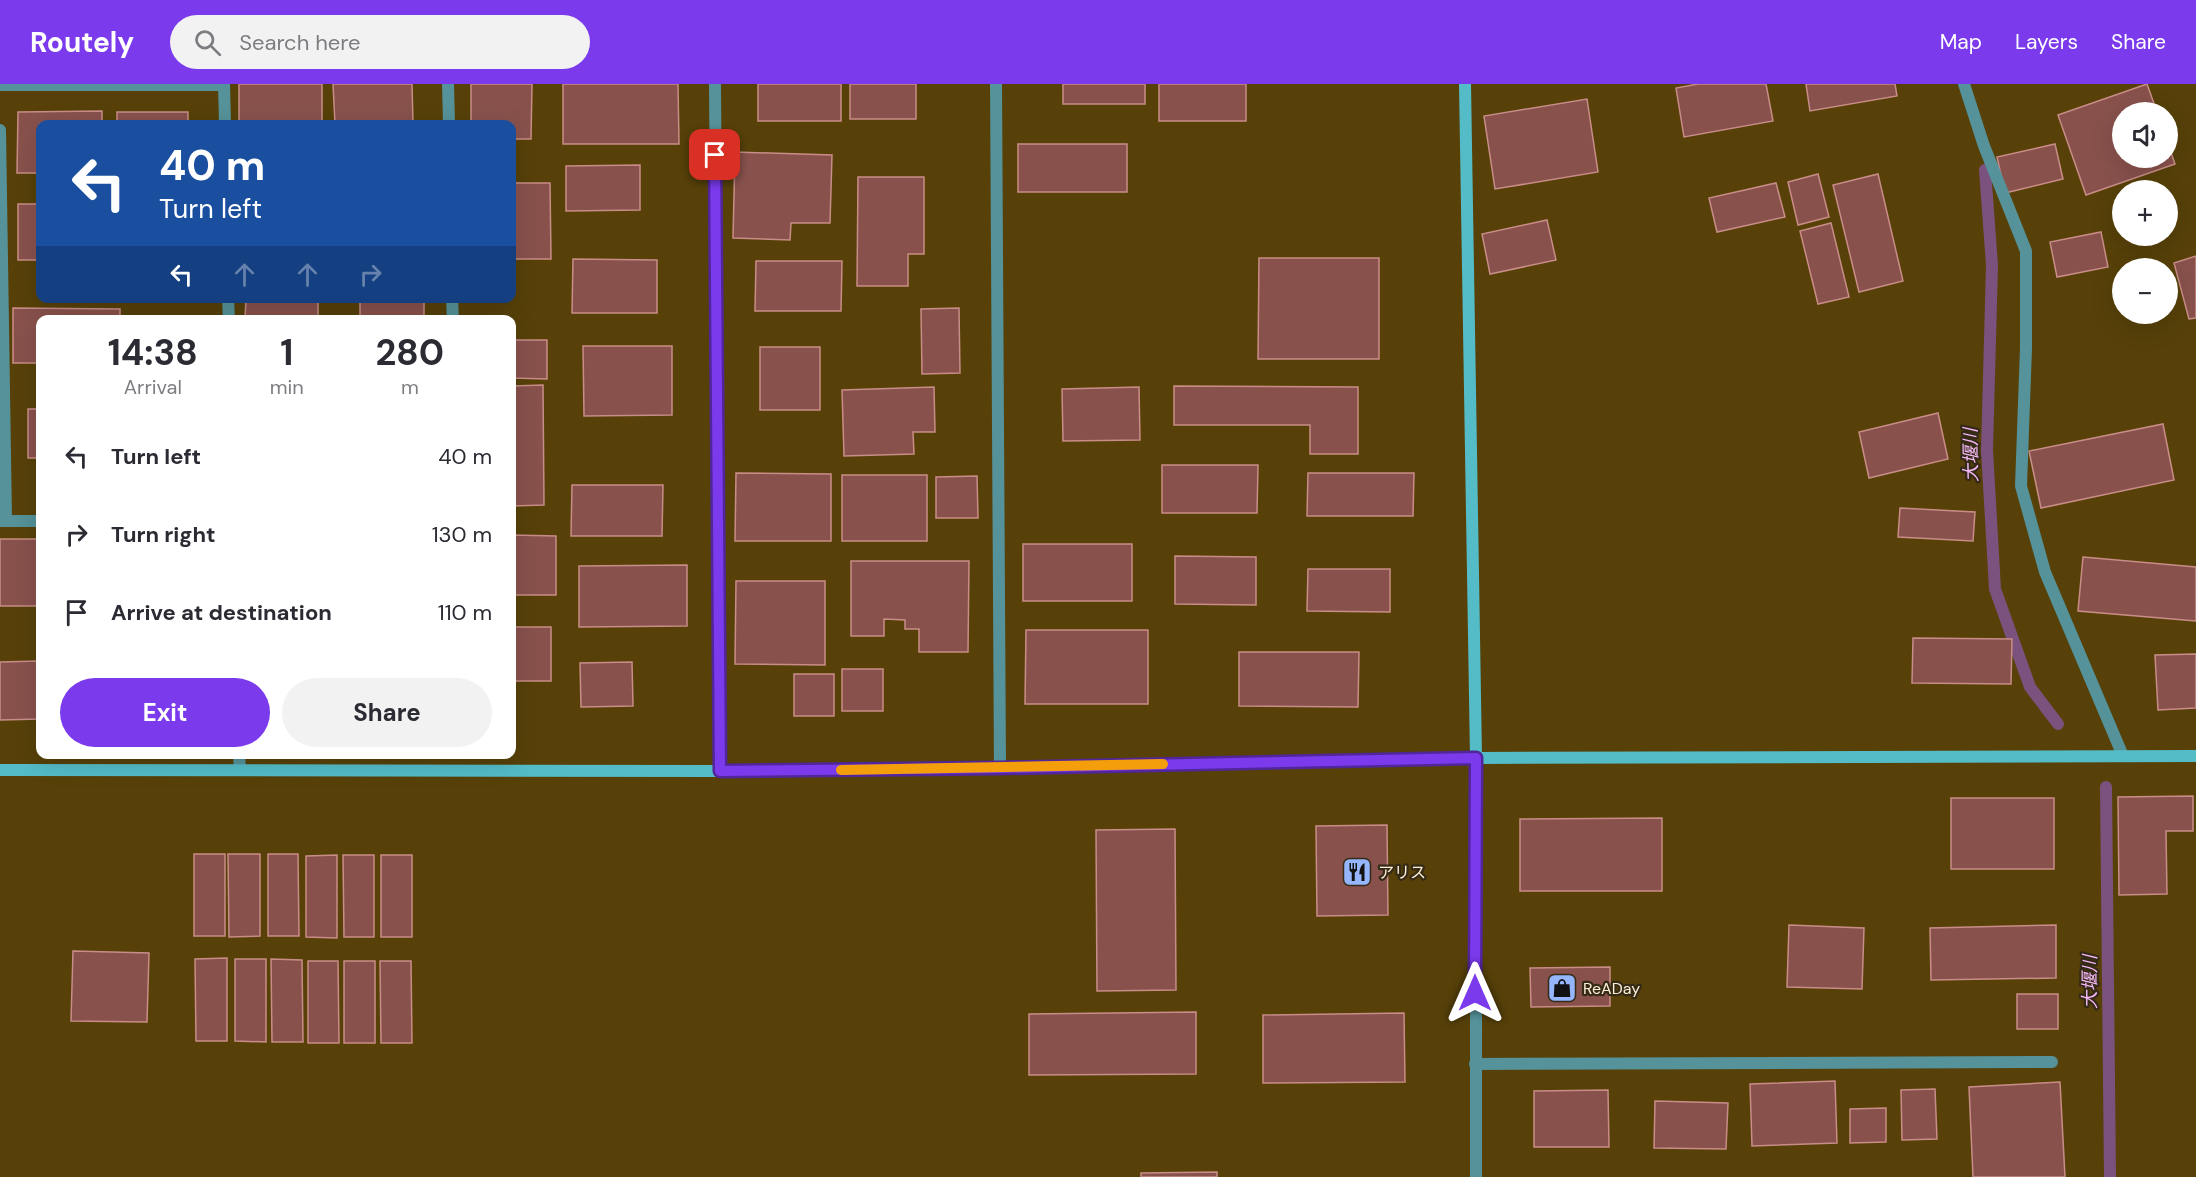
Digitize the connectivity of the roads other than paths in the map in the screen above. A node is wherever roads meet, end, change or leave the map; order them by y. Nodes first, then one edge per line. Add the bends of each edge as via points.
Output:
1 (448, 84) edge
2 (715, 84) edge
3 (996, 84) edge
4 (1465, 84) edge
5 (1964, 84) edge
6 (0, 85) edge
7 (224, 85) edge
8 (225, 120) edge
9 (449, 120) edge
10 (0, 130) edge
11 (36, 520) edge
12 (3, 521) edge
13 (2123, 756) junction
14 (2196, 756) edge
15 (1476, 758) junction
16 (239, 759) edge
17 (1000, 768) junction
18 (0, 770) edge
19 (240, 770) junction
20 (720, 771) junction
21 (2052, 1062) dead end
22 (1475, 1064) junction
23 (1476, 1177) edge

1 - 9 street
2 - 20 street
3 - 17 street
4 - 15 street
5 - 13 street via 2026,251 2021,486 2044,572
6 - 7 street
7 - 8 street
10 - 12 street
11 - 12 street
13 - 14 street
13 - 15 street
15 - 17 street
15 - 22 street
16 - 19 street
17 - 20 street
18 - 19 street
19 - 20 street
21 - 22 street
22 - 23 street

